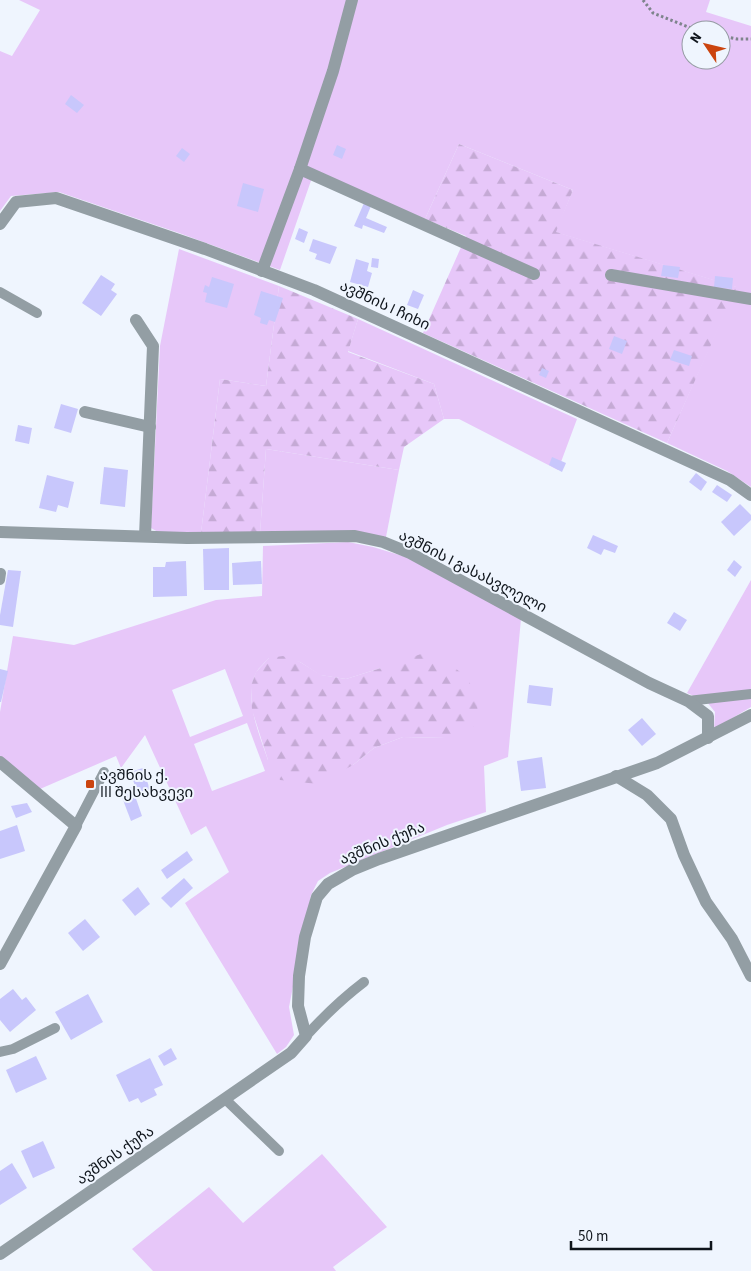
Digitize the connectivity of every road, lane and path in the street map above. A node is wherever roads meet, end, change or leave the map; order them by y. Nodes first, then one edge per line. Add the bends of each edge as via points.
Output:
1 (352, 0) edge
2 (643, 0) edge
3 (681, 24) edge
4 (731, 38) edge
5 (751, 39) edge
6 (300, 169) junction
7 (0, 224) edge
8 (262, 271) junction
9 (534, 274) dead end
10 (611, 274) dead end
11 (0, 292) edge
12 (751, 299) edge
13 (38, 313) dead end
14 (136, 320) dead end
15 (85, 412) dead end
16 (150, 427) junction
17 (751, 495) edge
18 (0, 532) edge
19 (145, 536) junction
20 (751, 694) edge
21 (688, 700) junction
22 (751, 715) edge
23 (708, 738) junction
24 (0, 762) edge
25 (104, 772) dead end
26 (616, 776) junction
27 (76, 826) junction
28 (747, 957) edge
29 (0, 964) edge
30 (751, 976) edge
31 (364, 982) dead end
32 (55, 1028) dead end
33 (306, 1036) junction
34 (0, 1052) edge
35 (225, 1099) junction
36 (279, 1151) dead end
37 (0, 1254) edge

1 - 6 street via 333,71
2 - 3 path via 653,13
4 - 5 path
6 - 8 street
6 - 9 street
7 - 8 street, ავშნის I ჩიხი via 16,202 56,198
8 - 17 street, ავშნის I ჩიხი via 314,290 730,480
10 - 12 street
11 - 13 lane
14 - 16 street via 153,346
15 - 16 street
16 - 19 street
18 - 19 street, ავშნის I გასასვლელი
19 - 21 street, ავშნის I გასასვლელი via 355,536 383,542 410,553
20 - 21 lane
21 - 23 street, ავშნის I გასასვლელი via 708,716
22 - 23 street, ავშნის ქუჩა
23 - 26 street, ავშნის ქუჩა via 658,763
24 - 27 street
25 - 27 lane
26 - 28 street via 648,795 671,819 706,902
26 - 33 street, ავშნის ქუჩა via 379,858 328,884 317,898 305,937 299,976 298,1006
27 - 29 street
28 - 30 street
31 - 33 lane
32 - 34 lane
33 - 35 street, ავშნის ქუჩა via 291,1053
35 - 36 lane
35 - 37 street, ავშნის ქუჩა

